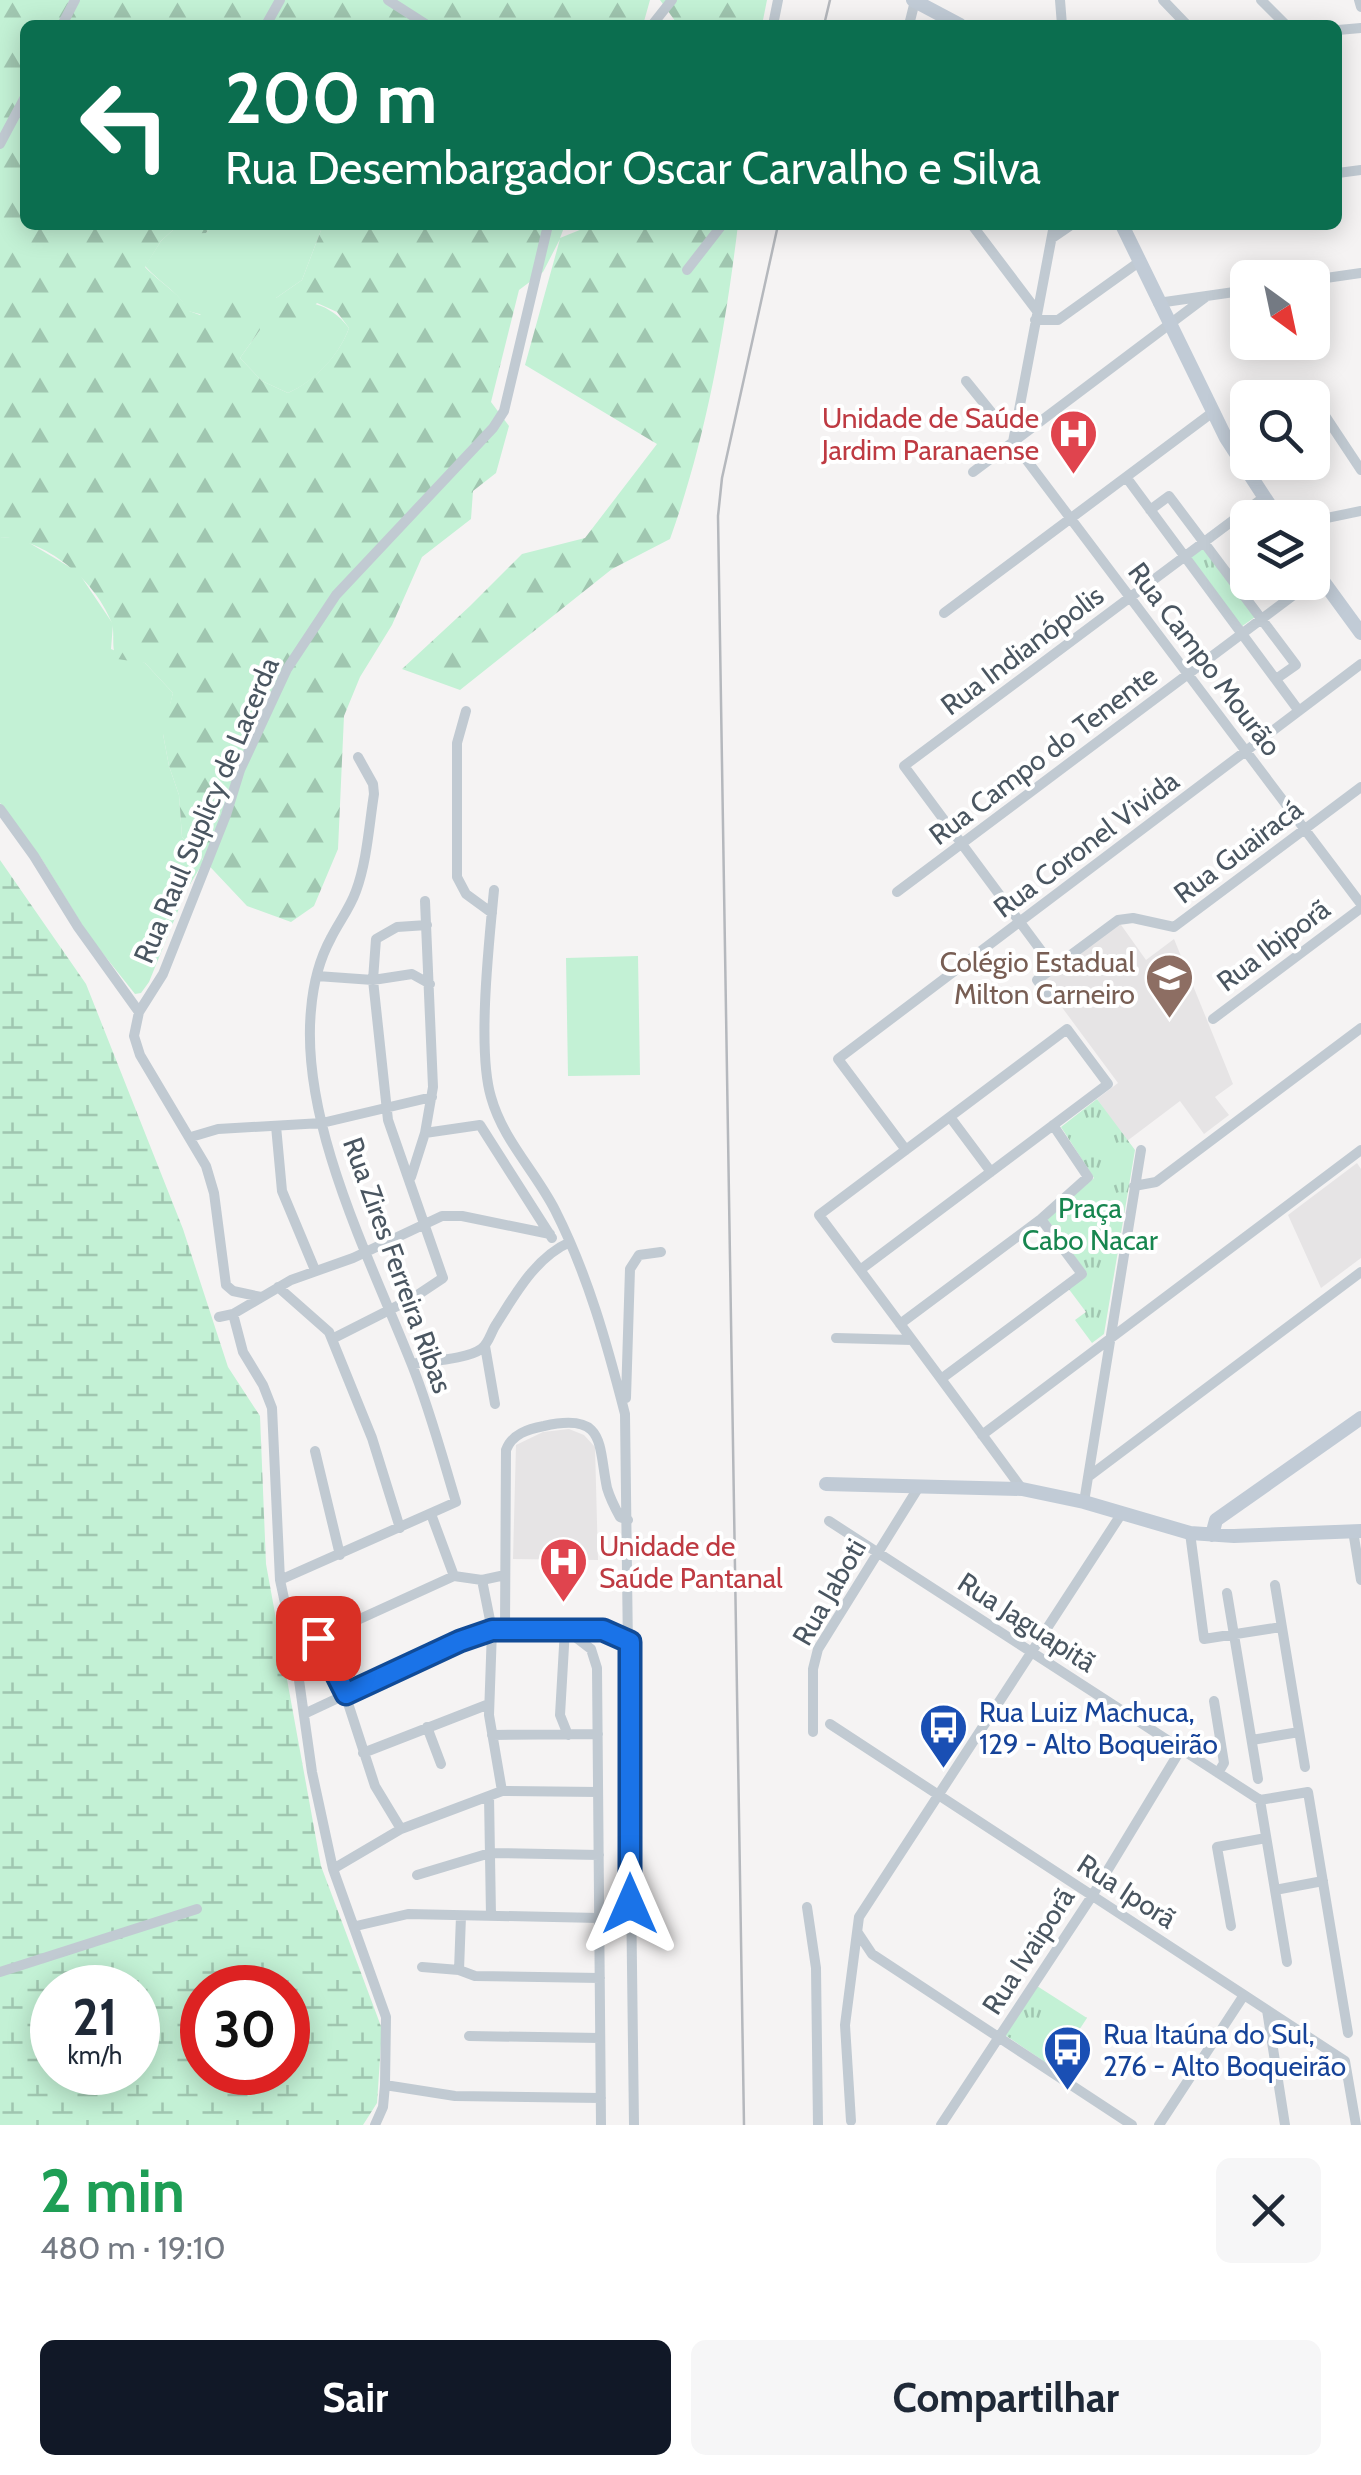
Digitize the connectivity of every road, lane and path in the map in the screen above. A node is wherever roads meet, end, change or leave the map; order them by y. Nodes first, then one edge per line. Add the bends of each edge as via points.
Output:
1 (388, 0) edge
2 (672, 0) edge
3 (1163, 0) edge
4 (1262, 0) edge
5 (1359, 0) edge
6 (914, 1) edge
7 (1361, 7) edge
8 (419, 20) edge
9 (656, 20) edge
10 (950, 20) edge
11 (1182, 20) edge
12 (1281, 20) edge
13 (20, 106) edge
14 (0, 144) edge
15 (547, 230) edge
16 (718, 230) edge
17 (976, 230) edge
18 (1053, 230) edge
19 (1064, 230) edge
20 (1124, 230) edge
21 (1052, 238) junction
22 (1139, 262) junction
23 (687, 270) dead end
24 (1361, 273) edge
25 (1330, 277) edge
26 (1230, 293) edge
27 (1207, 296) junction
28 (1158, 302) junction
29 (1036, 316) junction
30 (1170, 325) junction
31 (966, 381) dead end
32 (1213, 412) junction
33 (1016, 419) junction
34 (1330, 423) edge
35 (1036, 425) junction
36 (1013, 442) junction
37 (1361, 470) edge
38 (973, 472) dead end
39 (1126, 477) junction
40 (1263, 498) joint
41 (1150, 510) junction
42 (1361, 511) edge
43 (1330, 517) edge
44 (1071, 518) junction
45 (1204, 542) junction
46 (1185, 556) junction
47 (1330, 596) edge
48 (1130, 597) junction
49 (1286, 600) edge
50 (944, 613) dead end
51 (1262, 620) junction
52 (1242, 634) junction
53 (1361, 634) edge
54 (1361, 664) edge
55 (1188, 674) junction
56 (1276, 680) junction
57 (1300, 710) junction
58 (466, 711) dead end
59 (1246, 751) junction
60 (358, 757) dead end
61 (1361, 787) edge
62 (0, 809) edge
63 (1305, 829) junction
64 (962, 844) junction
65 (494, 890) dead end
66 (898, 892) dead end
67 (425, 901) dead end
68 (1361, 906) edge
69 (492, 913) junction
70 (1020, 922) junction
71 (426, 926) junction
72 (1054, 968) junction
73 (316, 976) junction
74 (373, 980) junction
75 (430, 984) junction
76 (1051, 1000) dead end
77 (139, 1012) junction
78 (1213, 1019) dead end
79 (1361, 1028) edge
80 (432, 1097) junction
81 (386, 1106) junction
82 (950, 1117) junction
83 (322, 1123) junction
84 (1054, 1125) junction
85 (276, 1126) junction
86 (426, 1133) junction
87 (191, 1136) junction
88 (906, 1150) junction
89 (1142, 1150) dead end
90 (1361, 1150) edge
91 (991, 1172) junction
92 (410, 1178) junction
93 (1134, 1186) junction
94 (1041, 1218) junction
95 (424, 1224) junction
96 (550, 1234) junction
97 (564, 1244) junction
98 (661, 1252) dead end
99 (364, 1253) junction
100 (315, 1270) junction
101 (860, 1270) junction
102 (1361, 1272) edge
103 (278, 1287) junction
104 (261, 1298) junction
105 (388, 1311) junction
106 (234, 1314) junction
107 (219, 1317) dead end
108 (900, 1324) junction
109 (836, 1338) dead end
110 (1111, 1338) junction
111 (332, 1339) junction
112 (912, 1340) junction
113 (485, 1346) junction
114 (412, 1364) junction
115 (941, 1380) junction
116 (496, 1404) dead end
117 (625, 1414) junction
118 (1361, 1418) edge
119 (982, 1434) junction
120 (315, 1451) dead end
121 (1088, 1477) junction
122 (826, 1484) dead end
123 (920, 1485) junction
124 (1022, 1489) junction
125 (1084, 1502) junction
126 (1122, 1513) junction
127 (431, 1514) junction
128 (628, 1520) junction
129 (829, 1521) dead end
130 (400, 1528) junction
131 (1357, 1531) edge
132 (1190, 1533) junction
133 (1212, 1535) junction
134 (877, 1552) junction
135 (340, 1556) junction
136 (504, 1575) junction
137 (454, 1576) junction
138 (280, 1580) junction
139 (482, 1580) junction
140 (1361, 1580) edge
141 (1274, 1585) dead end
142 (1227, 1594) dead end
143 (1282, 1626) junction
144 (505, 1629) junction
145 (565, 1629) junction
146 (492, 1630) junction
147 (1234, 1634) junction
148 (318, 1638) junction
149 (630, 1642) junction
150 (294, 1645) junction
151 (1031, 1652) junction
152 (346, 1694) junction
153 (1214, 1701) dead end
154 (488, 1704) junction
155 (304, 1714) junction
156 (830, 1724) dead end
157 (428, 1727) junction
158 (813, 1732) dead end
159 (1299, 1732) junction
160 (568, 1734) junction
161 (598, 1734) junction
162 (492, 1735) junction
163 (1252, 1740) junction
164 (1181, 1749) junction
165 (363, 1753) junction
166 (441, 1764) dead end
167 (1305, 1767) dead end
168 (1218, 1773) junction
169 (1258, 1779) dead end
170 (502, 1791) junction
171 (598, 1792) junction
172 (938, 1795) junction
173 (489, 1796) junction
174 (1260, 1800) junction
175 (401, 1829) junction
176 (1266, 1838) junction
177 (490, 1854) junction
178 (599, 1855) junction
179 (333, 1869) junction
180 (417, 1874) dead end
181 (1323, 1881) junction
182 (1275, 1890) junction
183 (1092, 1896) junction
184 (807, 1908) dead end
185 (196, 1909) dead end
186 (460, 1916) junction
187 (492, 1916) junction
188 (599, 1918) junction
189 (356, 1926) junction
190 (1230, 1926) dead end
191 (858, 1932) junction
192 (1287, 1962) dead end
193 (422, 1967) dead end
194 (459, 1970) junction
195 (0, 1972) edge
196 (600, 1978) junction
197 (1244, 1995) junction
198 (1267, 2010) junction
199 (1348, 2033) dead end
200 (468, 2036) dead end
201 (999, 2037) junction
202 (600, 2038) junction
203 (385, 2085) junction
204 (601, 2098) junction
205 (378, 2124) edge
206 (852, 2124) edge
207 (601, 2125) edge
208 (634, 2125) edge
209 (818, 2125) edge
210 (941, 2125) edge
211 (1132, 2125) edge
212 (1159, 2125) edge
213 (1286, 2125) edge
214 (1356, 2125) edge

1 - 8 street
2 - 9 street
3 - 11 street
4 - 12 street
5 - 7 street
6 - 10 street
13 - 14 street
15 - 77 street, Rua Raul Suplicy de Lacerda via 510,394 498,419 336,595 298,650 240,770 162,974
16 - 23 street
17 - 29 street
18 - 21 street
19 - 21 street
20 - 22 street
21 - 29 street
22 - 28 street
22 - 29 street via 1058,320
24 - 25 street
26 - 27 street
27 - 28 street
27 - 30 street
28 - 30 street
29 - 33 street
30 - 32 street
30 - 35 street
31 - 33 street via 995,420
32 - 39 street
32 - 40 street
33 - 35 street
33 - 36 street
34 - 37 street
35 - 36 street
36 - 38 street
36 - 44 street, Rua Campo Mourão
39 - 41 street
39 - 44 street
40 - 45 street, Rua Indianópolis
41 - 45 street via 1168,496
41 - 46 street
42 - 43 street
44 - 48 street, Rua Campo Mourão
44 - 50 street
45 - 46 street, Rua Indianópolis
45 - 51 street
46 - 48 street, Rua Indianópolis
46 - 52 street
47 - 53 street
48 - 55 street, Rua Campo Mourão
48 - 64 street, Rua Indianópolis via 904,766
49 - 51 street, Rua Campo do Tenente
51 - 52 street, Rua Campo do Tenente
51 - 56 street via 1296,665
52 - 55 street, Rua Campo do Tenente
52 - 56 street
54 - 57 street, Rua Coronel Vivida
55 - 59 street, Rua Campo Mourão
55 - 64 street, Rua Campo do Tenente
56 - 57 street
57 - 59 street, Rua Coronel Vivida
58 - 69 street via 457,743 457,878
59 - 63 street, Rua Campo Mourão
59 - 70 street, Rua Coronel Vivida
60 - 73 street, Rua Zires Ferreira Ribas via 374,794 363,868
61 - 63 street, Rua Guairacá
62 - 77 street
63 - 68 street, Rua Campo Mourão
63 - 72 street, Rua Guairacá via 1174,927 1122,919
64 - 66 street, Rua Campo do Tenente
64 - 70 street
65 - 69 street
67 - 71 street
68 - 78 street, Rua Ibiporã
69 - 97 street via 490,1096 550,1201
70 - 72 street
70 - 88 street, Rua Coronel Vivida via 838,1059
71 - 74 street via 397,928 376,939
71 - 75 street
72 - 76 street, Rua Guairacá via 1037,980
73 - 74 street
73 - 83 street, Rua Zires Ferreira Ribas via 310,1040
74 - 75 street via 412,974
74 - 81 street
75 - 80 street
77 - 87 street via 134,1036 140,1056
79 - 93 street via 1156,1182
80 - 81 street
80 - 86 street
81 - 83 street
81 - 92 street
82 - 84 street via 1067,1029 1108,1084
82 - 88 street
82 - 91 street
83 - 85 street
83 - 99 street, Rua Zires Ferreira Ribas
84 - 91 street
84 - 94 street via 1088,1177
85 - 87 street
85 - 100 street via 282,1191
86 - 92 street
86 - 96 street via 480,1125
87 - 104 street via 214,1193 226,1285
88 - 101 street via 819,1215
89 - 93 street
90 - 110 street
91 - 101 street
92 - 95 street
93 - 110 street
94 - 108 street
94 - 115 street via 1082,1274
95 - 96 street via 454,1215
95 - 99 street
95 - 105 street via 443,1278
96 - 97 street
97 - 113 street via 536,1266
97 - 117 street via 599,1318
98 - 117 street via 639,1255 630,1270
99 - 100 street
99 - 105 street, Rua Zires Ferreira Ribas
100 - 103 street
101 - 108 street
102 - 121 street
103 - 104 street
103 - 111 street
104 - 106 street
105 - 111 street
105 - 114 street, Rua Zires Ferreira Ribas
106 - 107 street
106 - 138 street via 272,1408
108 - 112 street
109 - 112 street
110 - 119 street
110 - 121 street
111 - 130 street
112 - 115 street
113 - 114 street
113 - 116 street
114 - 127 street, Rua Zires Ferreira Ribas via 456,1502
115 - 119 street
117 - 128 street
118 - 133 street via 1216,1520
119 - 124 street
120 - 135 street
121 - 125 street
122 - 123 street
123 - 124 street
123 - 134 street, Rua Jaboti
124 - 125 street
125 - 126 street
126 - 132 street
126 - 151 street
127 - 130 street
127 - 137 street
128 - 136 street via 614,1505 600,1441 588,1428 556,1424 517,1435 506,1450
128 - 149 street
129 - 134 street, Rua Jaguapitã
130 - 135 street
131 - 133 street
131 - 140 street
132 - 133 street
132 - 147 street via 1204,1640
134 - 151 street, Rua Jaguapitã
134 - 158 street, Rua Jaboti via 818,1649
135 - 138 street
136 - 139 street
136 - 144 street
137 - 139 street
137 - 148 street
138 - 150 street
139 - 146 street
141 - 143 street
142 - 147 street
143 - 147 street
143 - 159 street
144 - 145 street
144 - 146 street
145 - 149 street via 603,1630
145 - 160 street via 560,1715
145 - 161 street via 596,1660
146 - 152 street
146 - 154 street
147 - 163 street
148 - 150 street
148 - 152 street
149 - 208 street
150 - 155 street
151 - 164 street, Rua Jaguapitã
151 - 172 street
152 - 155 street
152 - 165 street
153 - 168 street via 1224,1763
154 - 157 street
154 - 162 street
155 - 179 street
156 - 172 street, Rua Iporã
157 - 165 street
157 - 166 street
159 - 163 street
159 - 167 street
160 - 161 street
160 - 162 street
161 - 171 street
162 - 170 street
163 - 169 street
164 - 168 street, Rua Jaguapitã
164 - 183 street, Rua Ivaiporã
165 - 175 street
168 - 174 street, Rua Jaguapitã
170 - 171 street
170 - 173 street
171 - 178 street
172 - 183 street, Rua Iporã
172 - 191 street via 862,1912
173 - 175 street
173 - 177 street
174 - 176 street
174 - 181 street via 1308,1792
175 - 179 street
176 - 182 street
176 - 190 street via 1217,1847
177 - 178 street
177 - 180 street
177 - 187 street
178 - 188 street
179 - 189 street
181 - 182 street
181 - 199 street
182 - 192 street
183 - 197 street, Rua Iporã
183 - 201 street, Rua Ivaiporã
184 - 209 street via 816,1968
185 - 195 street
186 - 187 street
186 - 189 street via 397,1915
186 - 194 street
187 - 188 street
188 - 196 street
189 - 203 street via 386,2018
191 - 201 street via 872,1954
191 - 206 street via 845,2025
193 - 194 street
194 - 196 street via 484,1977
196 - 202 street
197 - 198 street, Rua Iporã
197 - 212 street
198 - 213 street
198 - 214 street, Rua Iporã via 1345,2060
200 - 202 street
201 - 210 street, Rua Ivaiporã
201 - 211 street
202 - 204 street
203 - 204 street via 455,2096
203 - 205 street
204 - 207 street

